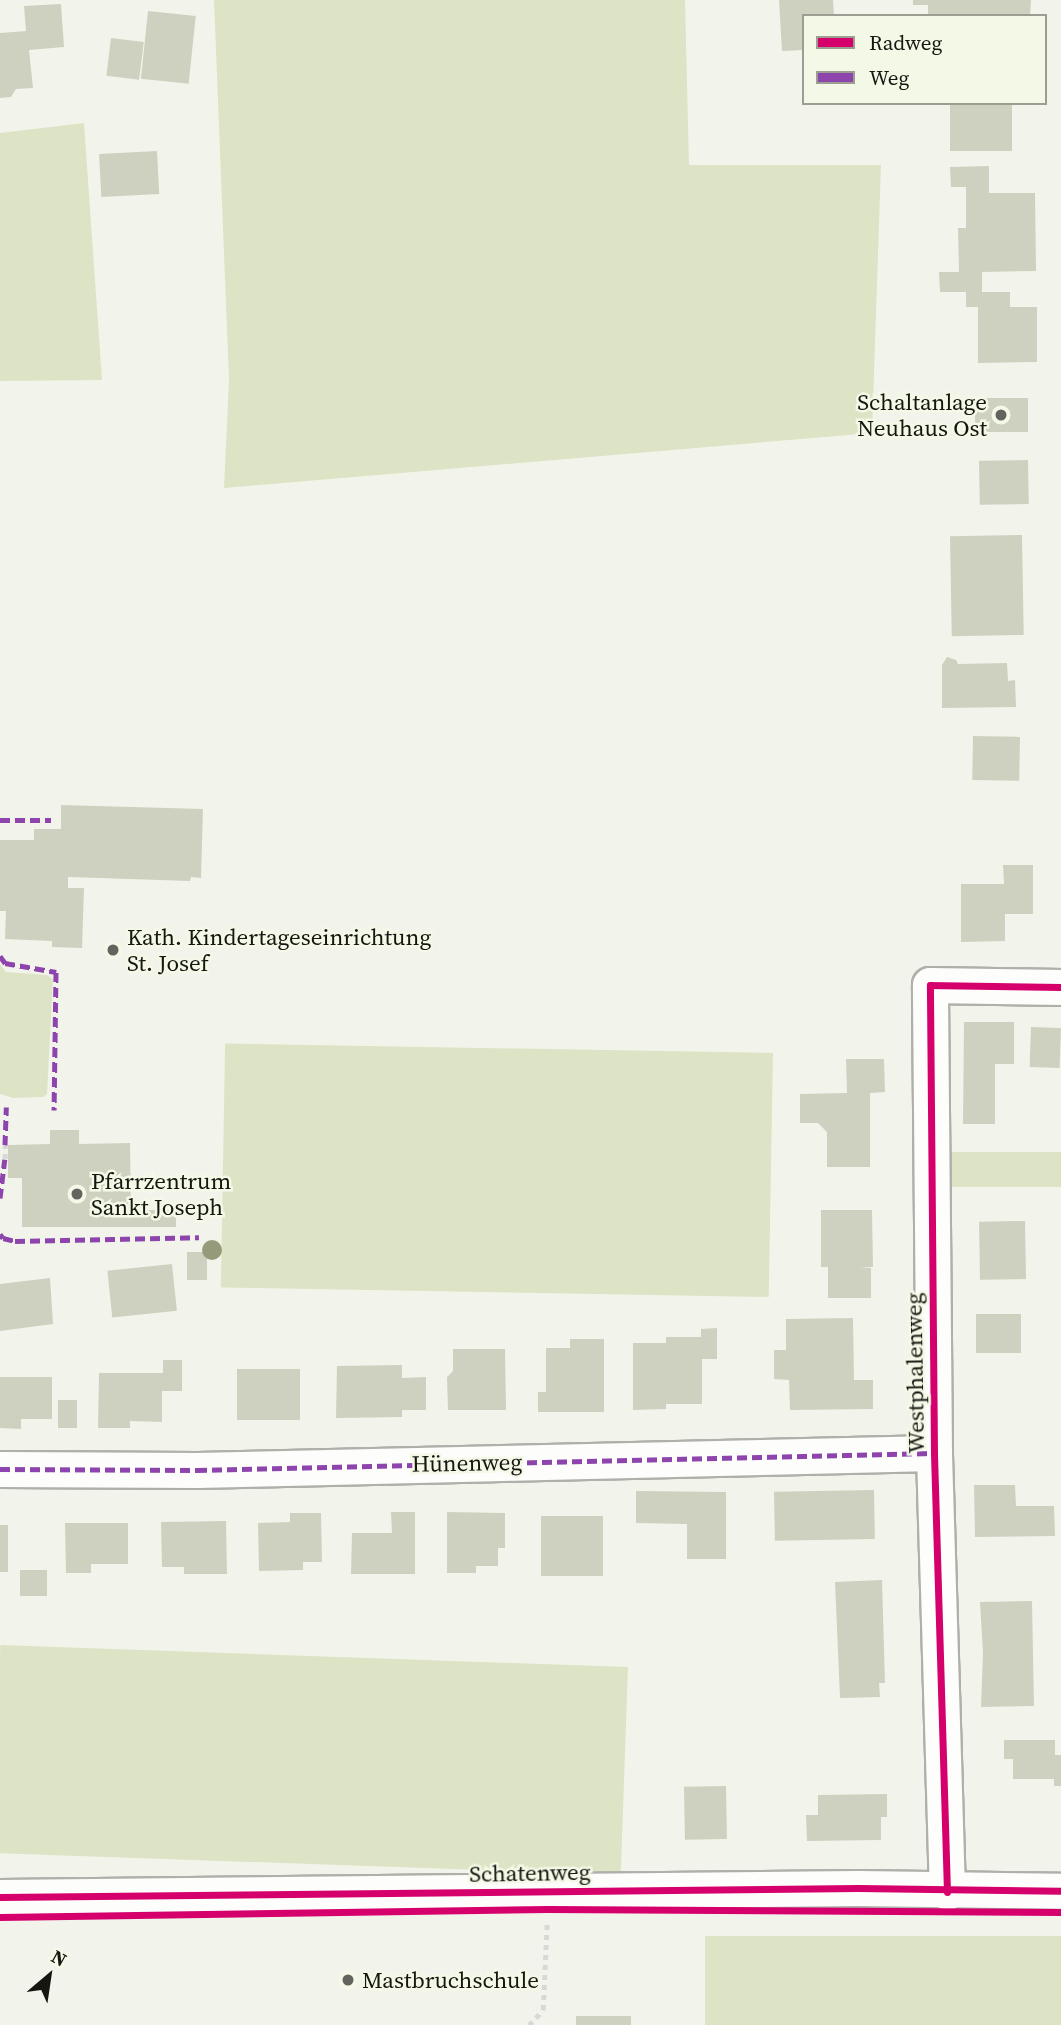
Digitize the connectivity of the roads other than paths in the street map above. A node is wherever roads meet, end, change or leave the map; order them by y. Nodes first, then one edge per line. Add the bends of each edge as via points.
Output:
1 (1061, 987) edge
2 (934, 1452) junction
3 (0, 1469) edge
4 (1061, 1891) edge
5 (947, 1892) junction
6 (0, 1897) edge

1 - 2 street, Westphalenweg via 930,985
2 - 3 street, Hünenweg via 197,1469
2 - 5 street, Westphalenweg
4 - 5 street, Schatenweg
5 - 6 street, Schatenweg via 858,1888

